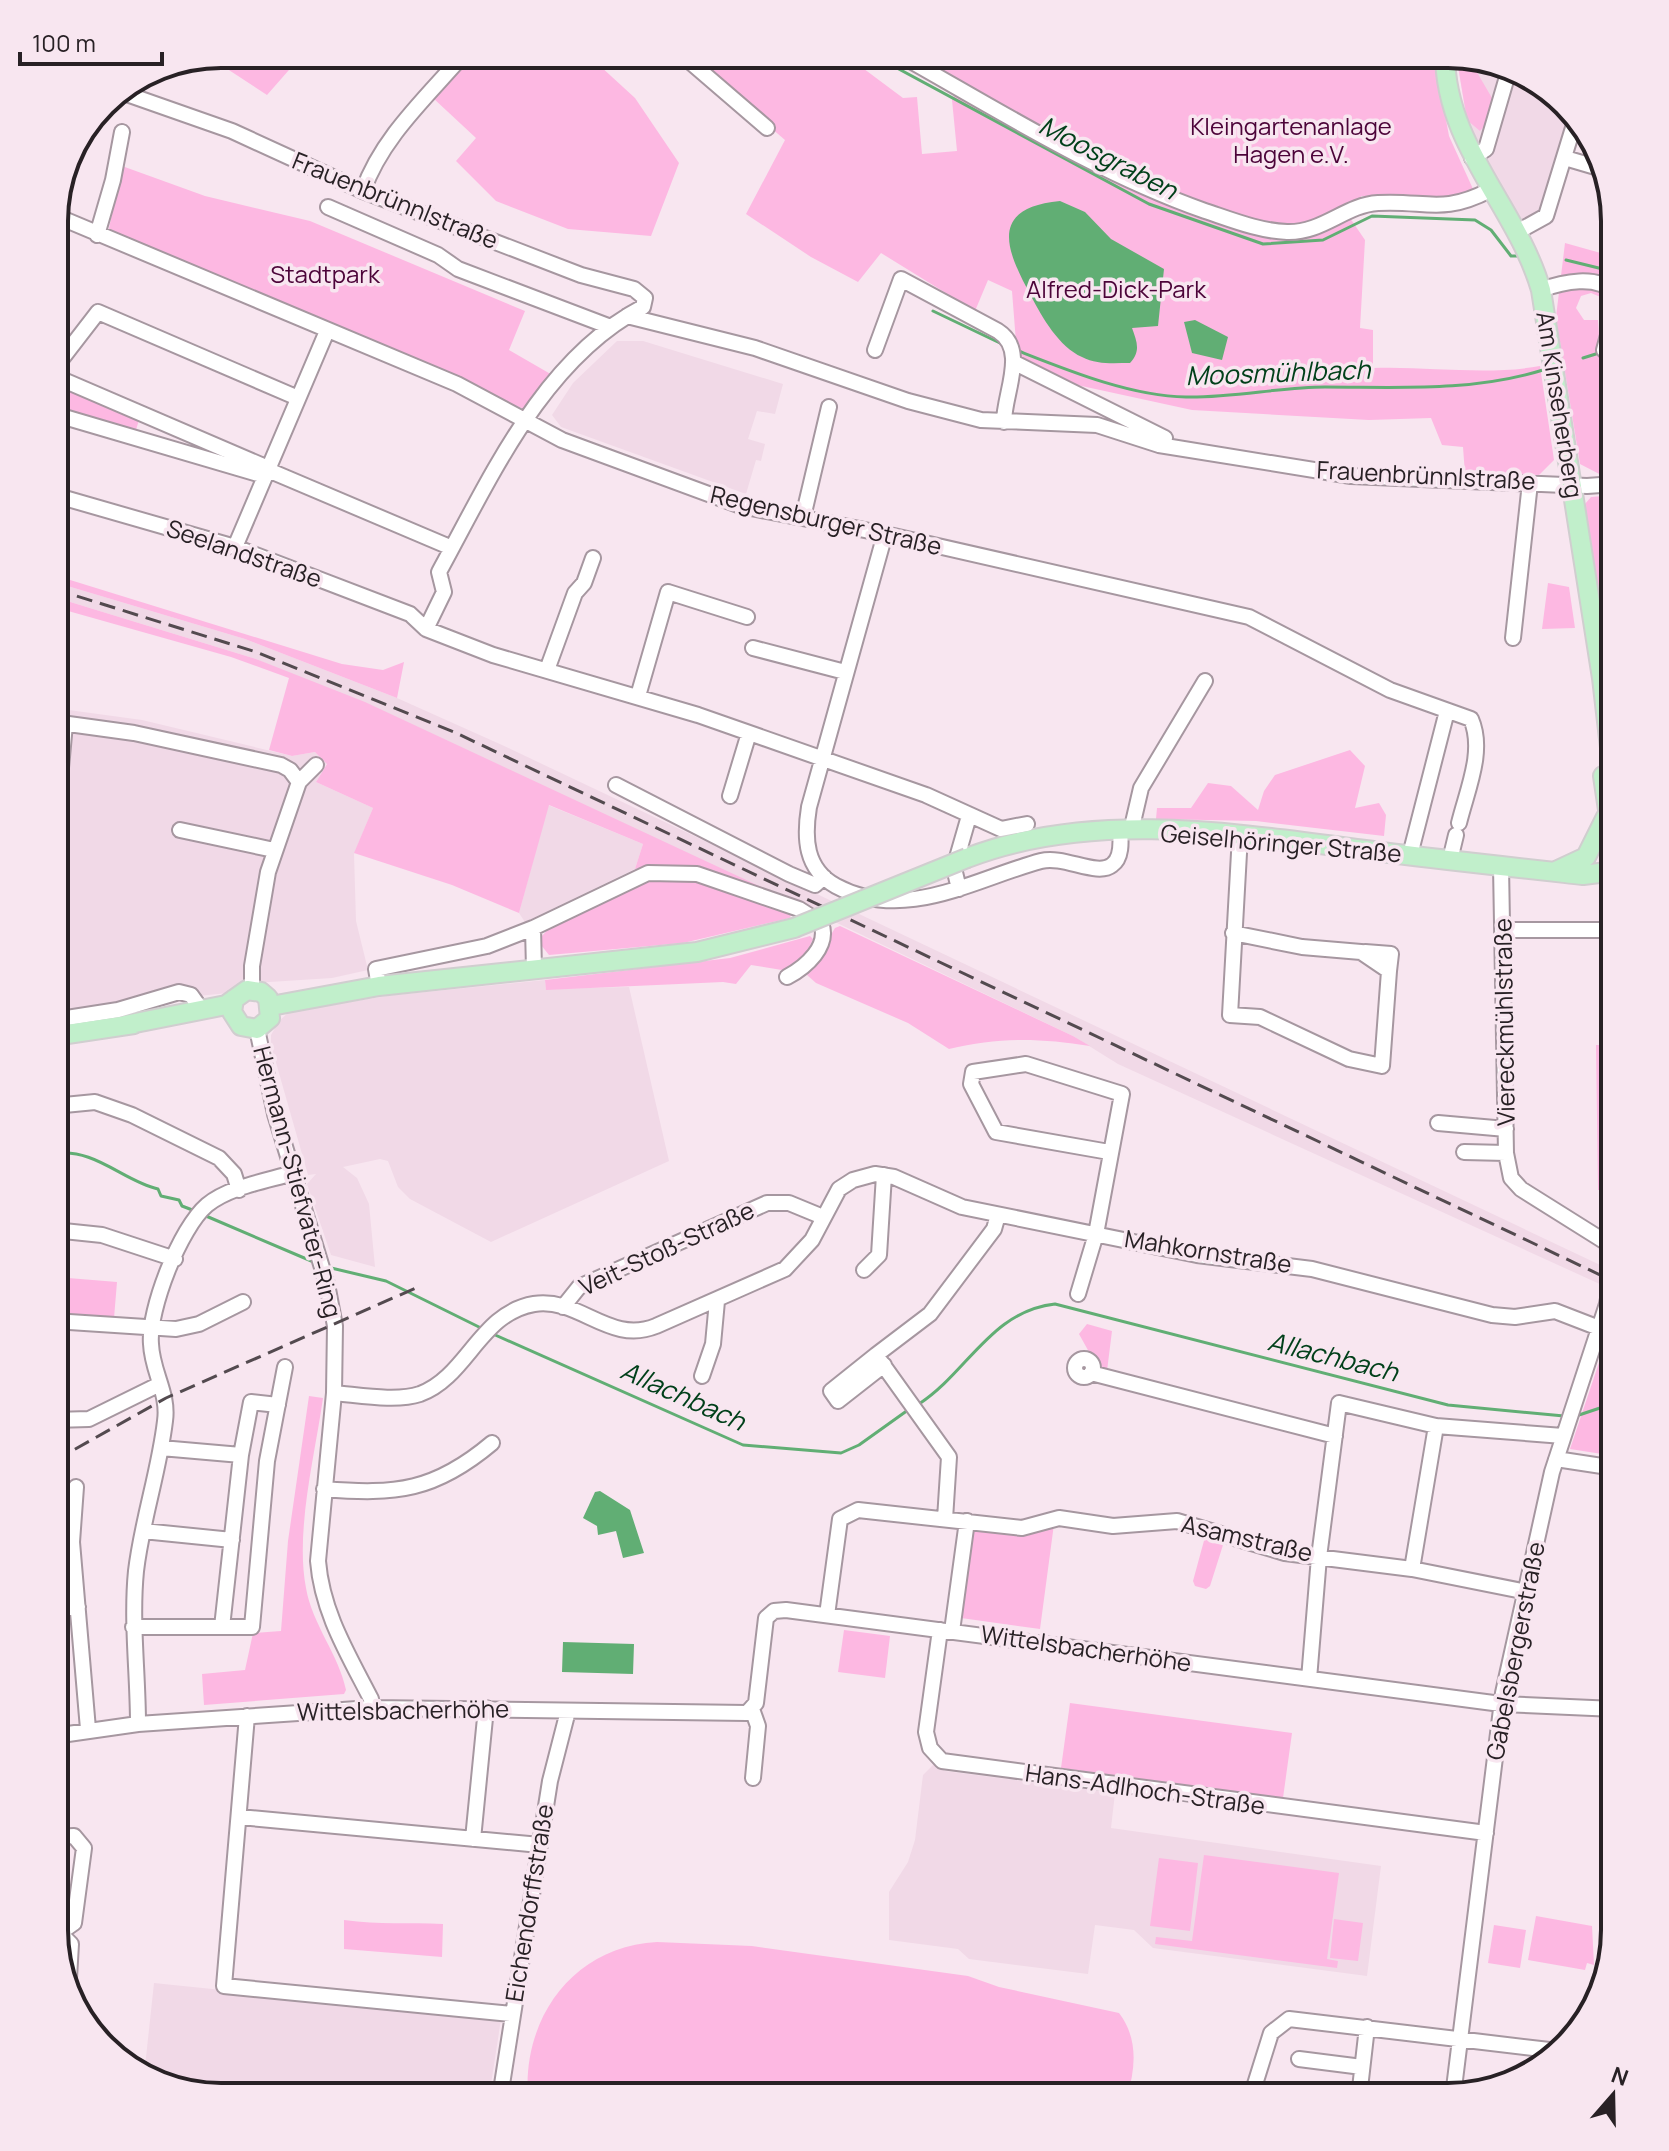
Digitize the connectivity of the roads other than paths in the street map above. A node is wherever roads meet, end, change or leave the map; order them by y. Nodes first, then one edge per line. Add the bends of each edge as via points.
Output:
1 (452, 68) edge
2 (697, 68) edge
3 (923, 68) edge
4 (1447, 68) edge
5 (1506, 80) edge
6 (133, 96) edge
7 (767, 128) dead end
8 (122, 132) dead end
9 (1572, 132) edge
10 (1472, 158) junction
11 (1565, 158) junction
12 (1590, 165) edge
13 (1490, 190) junction
14 (363, 191) junction
15 (328, 207) dead end
16 (68, 222) edge
17 (1517, 232) junction
18 (97, 235) junction
19 (1601, 285) edge
20 (1541, 290) junction
21 (627, 316) junction
22 (608, 326) junction
23 (327, 331) junction
24 (875, 350) dead end
25 (68, 351) edge
26 (1012, 352) junction
27 (68, 382) edge
28 (298, 398) junction
29 (829, 407) dead end
30 (68, 418) edge
31 (1004, 422) junction
32 (524, 423) junction
33 (1186, 449) junction
34 (267, 471) junction
35 (1530, 483) junction
36 (1570, 484) junction
37 (1601, 484) edge
38 (68, 499) edge
39 (803, 517) junction
40 (885, 534) junction
41 (235, 547) junction
42 (452, 548) junction
43 (593, 558) dead end
44 (747, 617) dead end
45 (426, 629) junction
46 (1513, 638) dead end
47 (753, 648) dead end
48 (1601, 668) edge
49 (547, 670) junction
50 (845, 672) junction
51 (1205, 681) dead end
52 (638, 696) junction
53 (1447, 711) junction
54 (68, 724) edge
55 (749, 733) junction
56 (822, 759) junction
57 (316, 765) dead end
58 (299, 782) junction
59 (616, 785) dead end
60 (730, 796) dead end
61 (969, 816) junction
62 (1027, 824) dead end
63 (180, 830) dead end
64 (1126, 831) junction
65 (1601, 831) edge
66 (1240, 835) junction
67 (274, 850) junction
68 (1410, 855) junction
69 (1450, 860) junction
70 (1501, 866) junction
71 (1553, 872) junction
72 (1601, 873) edge
73 (824, 877) junction
74 (959, 889) junction
75 (533, 928) junction
76 (1504, 930) junction
77 (1601, 930) edge
78 (1233, 933) junction
79 (534, 969) junction
80 (787, 977) dead end
81 (379, 986) junction
82 (252, 989) junction
83 (271, 1006) junction
84 (201, 1009) junction
85 (234, 1009) junction
86 (68, 1018) edge
87 (125, 1025) junction
88 (257, 1029) junction
89 (68, 1034) edge
90 (68, 1105) edge
91 (1438, 1123) dead end
92 (1506, 1129) junction
93 (1109, 1152) junction
94 (1464, 1152) dead end
95 (1506, 1153) junction
96 (293, 1173) junction
97 (884, 1175) junction
98 (239, 1190) junction
99 (998, 1215) junction
100 (823, 1217) junction
101 (68, 1231) edge
102 (1096, 1234) junction
103 (1601, 1239) edge
104 (175, 1259) junction
105 (864, 1270) dead end
106 (1078, 1294) dead end
107 (717, 1301) junction
108 (243, 1302) dead end
109 (563, 1307) junction
110 (1601, 1320) edge
111 (68, 1322) edge
112 (1599, 1328) junction
113 (151, 1329) junction
114 (880, 1360) junction
115 (285, 1367) dead end
116 (1091, 1373) dead end
117 (702, 1376) dead end
118 (853, 1381) dead end
119 (160, 1384) junction
120 (334, 1393) junction
121 (278, 1405) junction
122 (68, 1421) edge
123 (1436, 1426) junction
124 (1564, 1434) junction
125 (1335, 1436) junction
126 (492, 1443) dead end
127 (161, 1448) junction
128 (241, 1455) junction
129 (1556, 1459) junction
130 (1601, 1466) edge
131 (76, 1487) dead end
132 (324, 1489) junction
133 (945, 1519) junction
134 (967, 1521) junction
135 (143, 1531) junction
136 (232, 1540) junction
137 (1319, 1557) junction
138 (1412, 1569) junction
139 (1527, 1592) junction
140 (78, 1607) junction
141 (68, 1608) edge
142 (827, 1615) junction
143 (133, 1627) junction
144 (222, 1627) junction
145 (946, 1630) junction
146 (1309, 1679) junction
147 (1501, 1704) junction
148 (372, 1708) junction
149 (486, 1708) junction
150 (1601, 1708) edge
151 (752, 1709) junction
152 (568, 1711) junction
153 (247, 1716) junction
154 (138, 1724) junction
155 (88, 1729) junction
156 (68, 1733) edge
157 (753, 1778) dead end
158 (239, 1817) junction
159 (1486, 1833) junction
160 (68, 1836) edge
161 (473, 1839) junction
162 (540, 1845) junction
163 (68, 1927) edge
164 (511, 2014) junction
165 (1367, 2027) junction
166 (1459, 2039) junction
167 (1543, 2049) edge
168 (1299, 2059) dead end
169 (1362, 2067) junction
170 (502, 2083) edge
171 (1255, 2083) edge
172 (1360, 2083) edge
173 (1454, 2083) edge

1 - 14 street via 390,139
2 - 7 street
3 - 13 street via 1088,159 1177,201 1252,226 1305,231 1370,204 1447,207
4 - 10 main road, Am Kinseherberg via 1454,110
5 - 10 street via 1486,149
6 - 14 street, Frauenbrünnlstraße via 232,131
8 - 18 street
9 - 11 street
10 - 13 main road, Am Kinseherberg
11 - 12 street
11 - 17 street via 1546,216
13 - 17 main road, Am Kinseherberg
14 - 21 street, Frauenbrünnlstraße via 581,275 634,289 646,303
15 - 22 street, Frauenbrünnlstraße via 438,255 458,269
16 - 18 street, Regensburger Straße
17 - 20 main road, Am Kinseherberg
18 - 23 street, Regensburger Straße
19 - 20 street via 1564,281
20 - 36 main road, Am Kinseherberg
21 - 22 street
21 - 31 street, Frauenbrünnlstraße via 755,348 908,401
22 - 32 street
23 - 28 street
23 - 32 street, Regensburger Straße via 457,384
24 - 26 street, Frauenbrünnlstraße via 901,279 998,331
25 - 28 street via 98,312
26 - 31 street
26 - 33 street, Frauenbrünnlstraße
27 - 34 street
28 - 34 street
29 - 39 street
30 - 34 street
31 - 33 street, Frauenbrünnlstraße via 1097,425
32 - 39 street, Regensburger Straße via 741,506
32 - 42 street
33 - 35 street, Frauenbrünnlstraße via 1351,476
34 - 41 street
34 - 42 street
35 - 36 street, Frauenbrünnlstraße
35 - 46 street
36 - 37 street, Frauenbrünnlstraße
36 - 48 main road, Am Kinseherberg
38 - 41 street, Seelandstraße
39 - 40 street, Regensburger Straße
40 - 50 street
40 - 53 street, Regensburger Straße via 1249,617 1390,690
41 - 45 street, Seelandstraße via 410,614
42 - 45 street via 439,572 444,592
43 - 49 street
44 - 52 street via 668,592
45 - 49 street, Seelandstraße
47 - 50 street
49 - 52 street, Seelandstraße
50 - 56 street
51 - 64 street via 1137,796
52 - 55 street, Seelandstraße
53 - 68 street
53 - 69 street, Regensburger Straße via 1464,713 1474,724 1477,745
54 - 58 street via 281,765
55 - 56 street, Seelandstraße
55 - 60 street
56 - 61 street, Seelandstraße via 926,795
56 - 73 street via 805,834 811,860
57 - 58 street
58 - 67 street
59 - 73 street via 789,874 815,885
61 - 62 street, Seelandstraße via 1001,829
61 - 74 street via 954,868
63 - 67 street
64 - 66 main road, Geiselhöringer Straße
64 - 74 street via 1119,854 1103,869 1055,858
64 - 79 main road, Geiselhöringer Straße, bridge via 1036,838 967,858 794,928 697,952
65 - 71 main road via 1586,857
66 - 68 main road, Geiselhöringer Straße
66 - 78 street
67 - 82 street
68 - 69 main road, Geiselhöringer Straße
69 - 70 main road, Geiselhöringer Straße
70 - 71 main road, Geiselhöringer Straße
70 - 76 street, Viereckmühlstraße
71 - 72 main road, Geiselhöringer Straße
73 - 74 street via 846,891 888,901
75 - 79 street
75 - 80 street via 634,877 665,871 697,874 799,909 821,923 824,937 819,947 800,971
75 - 81 street via 487,946 376,969
76 - 77 street
76 - 92 street, Viereckmühlstraße
78 - 78 street via 1230,1015 1260,1017 1358,1062 1382,1066 1389,971 1361,952
79 - 81 main road, Geiselhöringer Straße
81 - 83 main road, Geiselhöringer Straße
82 - 83 main road via 265,994
82 - 85 main road
83 - 88 main road via 270,1018
84 - 85 main road
84 - 86 street via 191,995 179,992
84 - 87 main road
85 - 87 main road
85 - 88 main road via 246,1029
87 - 89 main road
88 - 96 street, Hermann-Stiefvater-Ring
90 - 98 street via 95,1102 132,1115 219,1158 234,1174
91 - 92 street
92 - 95 street, Viereckmühlstraße
93 - 93 street via 1122,1094 1026,1064 978,1069 971,1077 996,1132
93 - 102 street
94 - 95 street
95 - 103 street, Viereckmühlstraße via 1511,1178 1521,1189
96 - 98 street
96 - 120 street, Hermann-Stiefvater-Ring via 327,1284 336,1336
97 - 99 street, Mahkornstraße via 962,1207
97 - 100 street via 865,1175 846,1184
97 - 105 street via 879,1255
98 - 104 street via 207,1206
99 - 102 street, Mahkornstraße
99 - 114 street via 994,1229 939,1304
100 - 107 street via 795,1262
100 - 109 street, Veit-Stoß-Straße via 789,1203 767,1203 579,1287
101 - 104 street via 102,1235
102 - 106 street
102 - 112 street, Mahkornstraße via 1197,1255 1312,1269 1492,1315 1555,1311
104 - 113 street
107 - 109 street via 633,1333
107 - 117 street via 713,1344
108 - 113 street via 189,1327
109 - 120 street via 520,1307 492,1325 447,1375 420,1394
110 - 112 street, Gabelsbergerstraße
111 - 113 street
112 - 124 street, Gabelsbergerstraße
113 - 119 street
114 - 118 street
114 - 133 street via 949,1457
115 - 121 street
116 - 125 street
119 - 122 street via 101,1415
119 - 127 street via 166,1398
120 - 132 street, Hermann-Stiefvater-Ring
121 - 128 street via 251,1402
121 - 144 street via 267,1461 252,1627
123 - 124 street
123 - 125 street via 1339,1403
123 - 138 street
124 - 129 street, Gabelsbergerstraße
125 - 137 street
126 - 132 street via 458,1469 421,1486 377,1493
127 - 128 street
127 - 135 street
128 - 136 street
129 - 130 street
129 - 139 street, Gabelsbergerstraße
131 - 140 street via 71,1520
132 - 148 street, Hermann-Stiefvater-Ring via 320,1586
133 - 134 street, Asamstraße
133 - 142 street, Asamstraße via 858,1510 843,1515
134 - 137 street, Asamstraße via 1022,1528 1059,1518 1113,1526 1177,1521 1249,1545
134 - 145 street
135 - 136 street
135 - 143 street
136 - 144 street
137 - 138 street, Asamstraße
137 - 146 street
138 - 139 street, Asamstraße
139 - 147 street, Gabelsbergerstraße
140 - 141 street
140 - 155 street
142 - 145 street, Wittelsbacherhöhe
142 - 151 street, Wittelsbacherhöhe via 786,1610 766,1618
143 - 144 street
143 - 154 street
145 - 146 street, Wittelsbacherhöhe
145 - 159 street, Hans-Adlhoch-Straße via 926,1732 930,1748 942,1761
146 - 147 street, Wittelsbacherhöhe
147 - 150 street, Wittelsbacherhöhe
147 - 159 street, Gabelsbergerstraße
148 - 149 street, Wittelsbacherhöhe
148 - 153 street, Wittelsbacherhöhe
149 - 152 street, Wittelsbacherhöhe
149 - 161 street
151 - 152 street, Wittelsbacherhöhe via 736,1715
151 - 157 street, Wittelsbacherhöhe via 758,1726
152 - 162 street, Eichendorffstraße
153 - 154 street, Wittelsbacherhöhe
153 - 158 street
154 - 155 street, Wittelsbacherhöhe
155 - 156 street, Wittelsbacherhöhe
158 - 161 street
158 - 164 street via 224,1986
159 - 166 street, Gabelsbergerstraße
160 - 163 street via 84,1848 74,1923
161 - 162 street
162 - 164 street, Eichendorffstraße
164 - 170 street, Eichendorffstraße
165 - 166 street
165 - 169 street
165 - 171 street via 1289,2019 1271,2033
166 - 167 street
166 - 173 street, Gabelsbergerstraße
168 - 169 street
169 - 172 street

